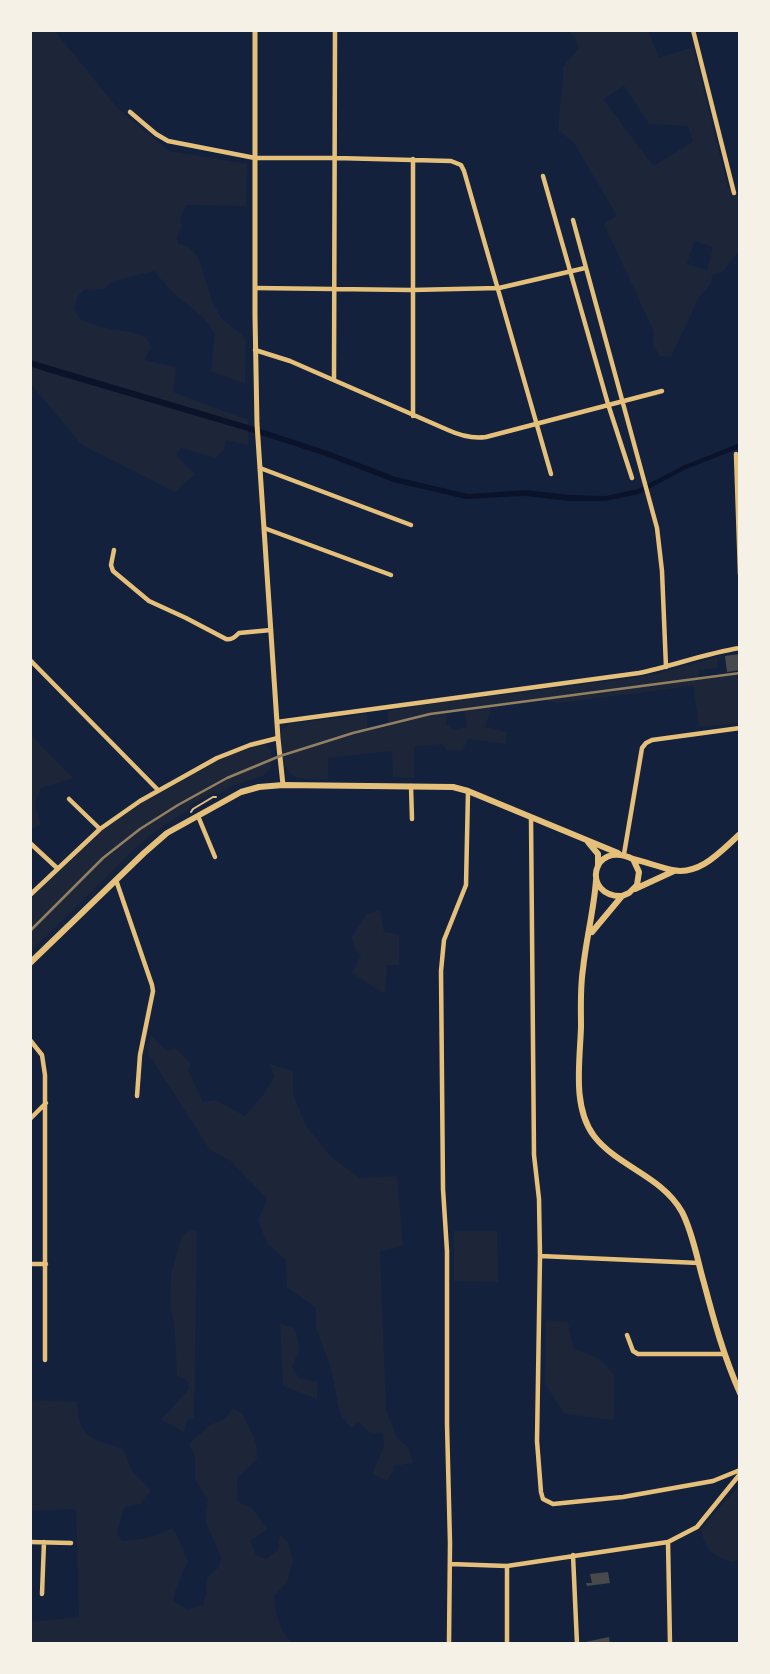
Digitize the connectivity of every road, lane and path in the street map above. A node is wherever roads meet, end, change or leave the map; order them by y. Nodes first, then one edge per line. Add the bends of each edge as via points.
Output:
1 (255, 30) edge
2 (335, 30) edge
3 (693, 30) edge
4 (130, 112) dead end
5 (336, 158) junction
6 (255, 159) junction
7 (413, 159) junction
8 (543, 176) dead end
9 (734, 193) dead end
10 (573, 220) dead end
11 (585, 268) junction
12 (571, 271) junction
13 (255, 288) junction
14 (499, 288) junction
15 (335, 289) junction
16 (412, 290) junction
17 (255, 350) junction
18 (334, 380) junction
19 (662, 391) dead end
20 (623, 400) junction
21 (608, 404) junction
22 (413, 416) junction
23 (537, 424) junction
24 (736, 454) dead end
25 (260, 468) junction
26 (551, 474) dead end
27 (632, 478) dead end
28 (739, 487) edge
29 (411, 525) dead end
30 (264, 528) junction
31 (114, 550) dead end
32 (740, 574) edge
33 (391, 575) dead end
34 (271, 630) junction
35 (740, 648) edge
36 (30, 660) edge
37 (666, 667) junction
38 (277, 722) junction
39 (740, 728) edge
40 (278, 738) junction
41 (283, 785) junction
42 (411, 785) junction
43 (158, 790) junction
44 (468, 791) junction
45 (69, 799) dead end
46 (197, 815) junction
47 (531, 816) junction
48 (412, 819) dead end
49 (100, 829) junction
50 (740, 834) edge
51 (584, 838) junction
52 (30, 843) edge
53 (621, 854) junction
54 (215, 856) dead end
55 (634, 859) junction
56 (598, 866) junction
57 (57, 868) junction
58 (674, 871) junction
59 (116, 880) junction
60 (596, 880) junction
61 (633, 890) junction
62 (30, 895) edge
63 (622, 896) junction
64 (589, 936) junction
65 (30, 963) edge
66 (30, 1040) edge
67 (137, 1096) dead end
68 (46, 1103) junction
69 (30, 1119) edge
70 (540, 1256) junction
71 (699, 1263) junction
72 (30, 1264) edge
73 (46, 1264) junction
74 (627, 1335) dead end
75 (724, 1354) junction
76 (45, 1360) dead end
77 (740, 1393) edge
78 (740, 1472) edge
79 (30, 1542) edge
80 (44, 1542) junction
81 (668, 1542) junction
82 (71, 1543) dead end
83 (573, 1555) junction
84 (450, 1564) junction
85 (507, 1566) junction
86 (42, 1594) dead end
87 (449, 1644) edge
88 (507, 1644) edge
89 (576, 1644) edge
90 (670, 1644) edge

1 - 6 street
2 - 5 street
3 - 9 street
4 - 6 street via 168,141
5 - 6 street
5 - 7 street
5 - 15 street
6 - 13 street
7 - 14 street via 456,162 464,171
7 - 16 street
8 - 12 street
10 - 11 street
11 - 12 street
11 - 20 street
12 - 14 street
12 - 21 street
13 - 15 street
13 - 17 street
14 - 16 street
14 - 23 street
15 - 16 street
15 - 18 street
16 - 22 street
17 - 18 street
17 - 25 street
18 - 22 street
19 - 20 street
20 - 21 street
20 - 37 street via 657,528
21 - 23 street
21 - 27 street
22 - 23 street via 477,439
23 - 26 street
24 - 28 street
25 - 29 street
25 - 30 street
28 - 32 street
30 - 33 street
30 - 34 street
31 - 34 street via 113,571 149,601 226,639
34 - 38 street
35 - 37 street
36 - 43 street
37 - 38 street
38 - 40 street
39 - 53 street via 646,743
40 - 41 street
40 - 43 street via 217,758
41 - 42 main road
41 - 46 main road via 248,789
42 - 44 main road
42 - 48 street
43 - 49 street
44 - 47 main road
44 - 84 street via 466,884 444,940 442,963
45 - 49 street
46 - 54 street
46 - 59 main road via 157,841
47 - 51 main road
47 - 70 street via 534,1155
49 - 57 street
50 - 58 main road via 698,868
51 - 53 main road
51 - 56 main road via 598,854
52 - 57 street
53 - 55 main road
53 - 56 main road via 606,857
55 - 58 main road
55 - 61 main road via 639,878
56 - 60 main road
57 - 62 street
58 - 61 main road
59 - 65 main road
59 - 67 street via 153,991
60 - 63 main road via 606,893
60 - 64 main road
61 - 63 main road
63 - 64 main road
64 - 71 main road via 582,979 580,1085 585,1119 605,1149 676,1203
66 - 68 street via 44,1061
68 - 69 street
68 - 73 street
70 - 71 street
70 - 78 street via 537,1441 543,1499 553,1504 623,1497
71 - 75 main road
72 - 73 street
73 - 76 street
74 - 75 street via 638,1354
75 - 77 main road
78 - 81 street via 697,1527
79 - 80 street
80 - 82 street
80 - 86 street
81 - 83 street
81 - 90 street
83 - 85 street
83 - 89 street
84 - 85 street
84 - 87 street
85 - 88 street

